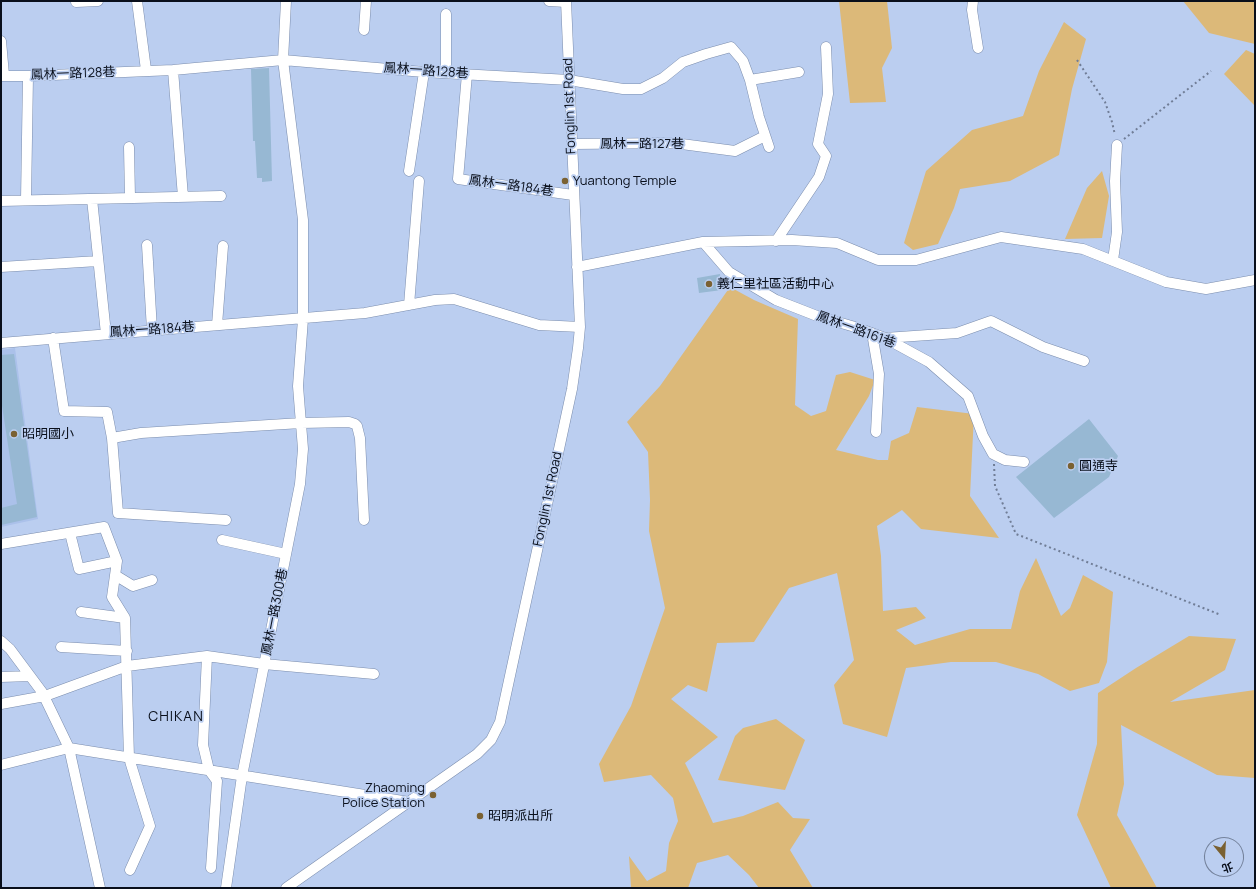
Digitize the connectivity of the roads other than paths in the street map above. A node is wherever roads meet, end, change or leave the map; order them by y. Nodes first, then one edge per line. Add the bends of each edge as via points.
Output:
1 (98, 1) edge
2 (137, 1) edge
3 (286, 1) edge
4 (366, 1) edge
5 (548, 1) edge
6 (566, 1) edge
7 (973, 1) edge
8 (76, 2) dead end
9 (446, 14) dead end
10 (364, 30) dead end
11 (1, 41) edge
12 (826, 47) dead end
13 (978, 48) dead end
14 (283, 60) junction
15 (146, 70) junction
16 (173, 70) junction
17 (424, 72) junction
18 (798, 72) dead end
19 (446, 73) junction
20 (467, 74) junction
21 (3, 75) edge
22 (28, 76) junction
23 (569, 80) junction
24 (750, 80) junction
25 (765, 136) junction
26 (572, 144) junction
27 (1117, 145) road end
28 (129, 147) dead end
29 (769, 147) dead end
30 (409, 171) dead end
31 (419, 181) dead end
32 (573, 195) junction
33 (221, 196) dead end
34 (183, 197) junction
35 (130, 198) junction
36 (92, 199) junction
37 (1, 200) edge
38 (26, 200) junction
39 (776, 241) junction
40 (703, 242) junction
41 (147, 245) dead end
42 (223, 246) dead end
43 (1113, 260) junction
44 (98, 261) junction
45 (1, 267) edge
46 (577, 267) junction
47 (1255, 280) edge
48 (408, 305) junction
49 (303, 319) junction
50 (217, 325) junction
51 (580, 327) junction
52 (152, 330) junction
53 (106, 334) junction
54 (872, 334) junction
55 (53, 338) junction
56 (885, 338) junction
57 (1, 342) edge
58 (1084, 361) dead end
59 (302, 423) junction
60 (876, 432) dead end
61 (112, 438) junction
62 (1024, 462) dead end
63 (226, 520) dead end
64 (364, 520) dead end
65 (70, 533) junction
66 (222, 540) dead end
67 (1, 544) edge
68 (286, 554) junction
69 (117, 561) junction
70 (115, 575) junction
71 (152, 580) dead end
72 (81, 612) dead end
73 (125, 618) junction
74 (1, 641) edge
75 (61, 647) dead end
76 (127, 652) junction
77 (207, 656) junction
78 (264, 664) junction
79 (127, 666) junction
80 (374, 674) dead end
81 (30, 676) junction
82 (1, 677) edge
83 (44, 696) junction
84 (1, 704) edge
85 (69, 748) junction
86 (129, 758) junction
87 (1, 765) edge
88 (209, 770) junction
89 (242, 776) junction
90 (409, 802) junction
91 (211, 868) dead end
92 (130, 870) dead end
93 (100, 888) edge
94 (226, 888) edge
95 (286, 888) edge

1 - 8 street
2 - 15 street
3 - 14 street
4 - 10 street
5 - 6 street
6 - 23 street, Fonglin 1st Road
7 - 13 street
9 - 19 street
11 - 21 street
12 - 39 street via 828,94 818,144 826,156 819,177
14 - 16 street, 鳳林一路128巷
14 - 17 street, 鳳林一路128巷
14 - 49 street via 303,220
15 - 16 street, 鳳林一路128巷
15 - 22 street, 鳳林一路128巷
16 - 34 street
17 - 19 street, 鳳林一路128巷
17 - 30 street
18 - 24 street
19 - 20 street, 鳳林一路128巷
20 - 23 street, 鳳林一路128巷
20 - 32 street, 鳳林一路184巷 via 458,180
21 - 22 street, 鳳林一路128巷
22 - 38 street
23 - 24 street, 鳳林一路128巷 via 623,89 641,89 663,78 683,62 731,47 743,61
23 - 26 street, Fonglin 1st Road
24 - 25 street
25 - 26 street, 鳳林一路127巷 via 735,150 674,143
25 - 29 street
26 - 32 street, Fonglin 1st Road
27 - 43 street via 1117,232
28 - 35 street
31 - 48 street
32 - 46 street, Fonglin 1st Road
33 - 34 street
34 - 35 street
35 - 36 street
36 - 38 street
36 - 44 street
37 - 38 street
39 - 40 street
39 - 43 street via 837,243 878,260 916,260 1002,237 1083,249
40 - 46 street
40 - 54 street, 鳳林一路161巷 via 729,272 776,300
41 - 52 street
42 - 50 street
43 - 47 street via 1166,282 1206,289
44 - 45 street
44 - 53 street
46 - 51 street, Fonglin 1st Road
48 - 49 street, 鳳林一路184巷 via 364,313
48 - 51 street, 鳳林一路184巷 via 454,299 539,325
49 - 50 street, 鳳林一路184巷
49 - 59 street via 298,386
50 - 52 street, 鳳林一路184巷
51 - 90 street, Fonglin 1st Road via 572,389 500,722 490,740 477,754
52 - 53 street, 鳳林一路184巷
53 - 55 street, 鳳林一路184巷
54 - 56 street, 鳳林一路161巷
54 - 60 street via 879,374
55 - 57 street, 鳳林一路184巷
55 - 61 street via 64,411 107,412
56 - 58 street via 957,332 992,322 1043,347
56 - 62 street, 鳳林一路161巷 via 929,362 968,396 983,436 993,454 1005,460
59 - 61 street via 142,433
59 - 64 street via 349,422 357,426 360,438
59 - 68 street via 300,484
61 - 63 street via 118,513
65 - 67 street
65 - 69 street via 104,527
65 - 69 street via 79,569
66 - 68 street, 鳳林一路300巷
68 - 78 street, 鳳林一路300巷
69 - 70 street
70 - 71 street via 133,586
70 - 73 street via 112,597
72 - 73 street
73 - 76 street
74 - 81 street
75 - 76 street
76 - 79 street
77 - 78 street, 鳳林一路300巷
77 - 79 street, 鳳林一路300巷
77 - 88 street via 203,744
78 - 80 street, 鳳林一路300巷
78 - 89 street, 鳳林一路300巷
79 - 83 street, 鳳林一路300巷
79 - 86 street
81 - 82 street
81 - 83 street
83 - 84 street, 鳳林一路300巷
83 - 85 street
85 - 86 street
85 - 87 street
85 - 93 street
86 - 88 street
86 - 92 street via 150,826
88 - 89 street
88 - 91 street via 218,781
89 - 90 street
89 - 94 street, 鳳林一路300巷
90 - 95 street, Fonglin 1st Road

